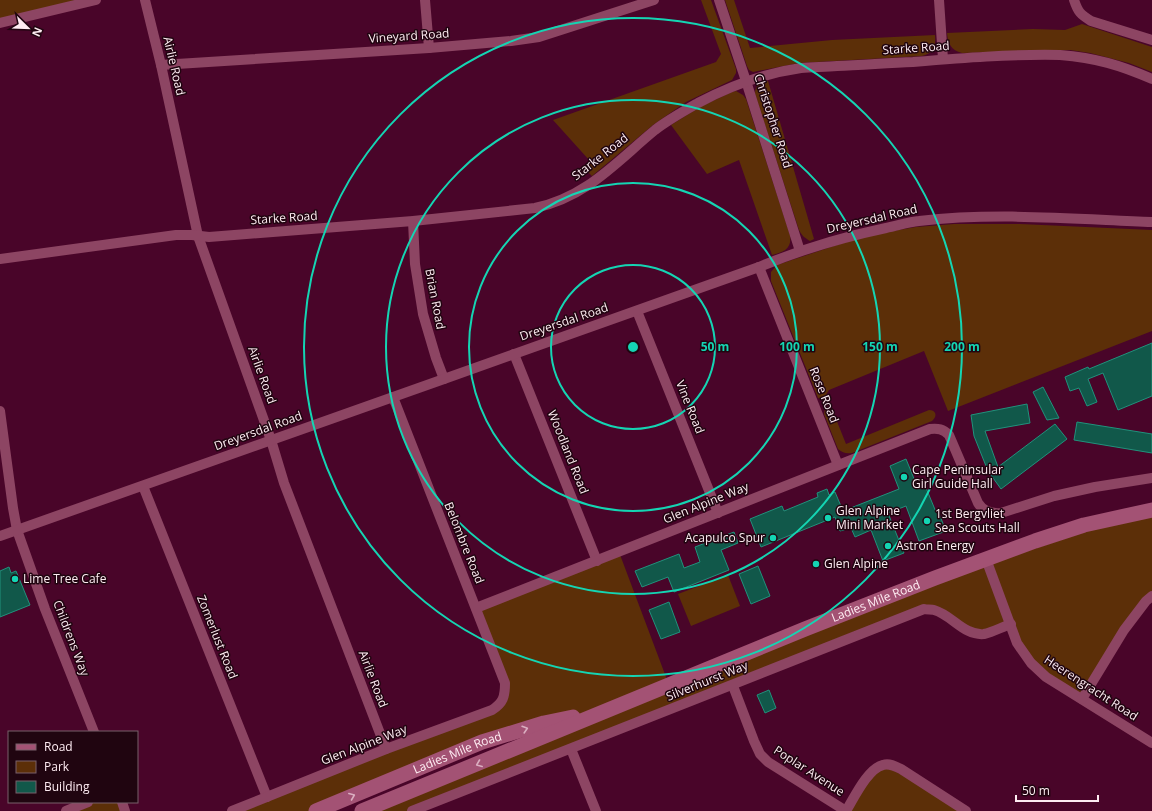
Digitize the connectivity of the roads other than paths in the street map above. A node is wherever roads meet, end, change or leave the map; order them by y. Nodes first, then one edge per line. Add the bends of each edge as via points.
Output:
1 (96, 0) edge
2 (145, 0) edge
3 (424, 0) edge
4 (654, 0) edge
5 (719, 0) edge
6 (939, 0) edge
7 (1074, 0) edge
8 (0, 23) edge
9 (1152, 40) edge
10 (429, 48) junction
11 (943, 59) junction
12 (161, 65) junction
13 (1152, 79) edge
14 (746, 82) junction
15 (413, 221) junction
16 (1152, 222) edge
17 (198, 236) junction
18 (800, 251) junction
19 (0, 259) edge
20 (759, 267) junction
21 (637, 311) junction
22 (514, 354) junction
23 (444, 380) junction
24 (393, 397) junction
25 (0, 411) edge
26 (271, 440) junction
27 (838, 465) junction
28 (1152, 478) edge
29 (143, 486) junction
30 (1152, 510) edge
31 (718, 512) junction
32 (17, 530) junction
33 (0, 536) edge
34 (986, 559) junction
35 (597, 561) junction
36 (1152, 596) edge
37 (476, 608) junction
38 (1010, 624) junction
39 (732, 686) junction
40 (503, 699) joint
41 (1082, 699) junction
42 (605, 711) junction
43 (94, 731) edge
44 (1152, 743) edge
45 (386, 749) junction
46 (571, 749) junction
47 (267, 797) junction
48 (86, 803) edge
49 (66, 811) edge
50 (232, 811) edge
51 (316, 811) edge
52 (362, 811) edge
53 (412, 811) edge
54 (596, 811) edge
55 (846, 811) edge
56 (966, 811) edge

1 - 8 street
2 - 12 street, Airlie Road
3 - 10 street
4 - 10 street, Vineyard Road via 539,37
5 - 14 street, Christopher Road
6 - 11 street
7 - 9 street via 1077,10 1091,21
10 - 12 street, Vineyard Road
11 - 13 street, Starke Road via 1075,56 1123,67
11 - 14 street, Starke Road via 801,68
12 - 17 street, Airlie Road
14 - 15 street, Starke Road via 698,103 668,121 603,175 583,189 550,205
14 - 18 street, Christopher Road
15 - 17 street, Starke Road
15 - 23 street, Brian Road via 415,264 423,314
16 - 18 street, Dreyersdal Road via 1006,217 917,221 840,238
17 - 19 street, Starke Road via 176,235
17 - 26 street, Airlie Road
18 - 20 street, Dreyersdal Road
20 - 21 street, Dreyersdal Road
20 - 27 street, Rose Road
21 - 22 street, Dreyersdal Road
21 - 31 street, Vine Road
22 - 23 street, Dreyersdal Road
22 - 35 street, Woodland Road
23 - 24 street, Dreyersdal Road
24 - 26 street, Dreyersdal Road
24 - 37 street, Belombre Road
25 - 32 street, Childrens Way
26 - 29 street, Dreyersdal Road
26 - 45 street, Airlie Road via 284,483
27 - 28 street, Glen Alpine Way via 936,428 946,432 952,439 982,508 994,513 1061,494
27 - 31 street, Glen Alpine Way
29 - 32 street, Dreyersdal Road
29 - 47 street, Zomerlust Road
30 - 34 main road, Ladies Mile Road via 1084,525
31 - 35 street, Glen Alpine Way
32 - 33 street, Dreyersdal Road
32 - 43 street, Childrens Way
34 - 38 street, Heerengracht Road
34 - 42 main road, Ladies Mile Road via 872,602
35 - 37 street, Glen Alpine Way
36 - 41 street via 1124,630
37 - 40 street, Belombre Road via 505,683
38 - 39 street, Silverhurst Way via 984,634 974,633 941,613 924,610
38 - 41 street, Heerengracht Road via 1017,643 1031,663 1046,677
39 - 46 street, Silverhurst Way
39 - 55 street, Poplar Avenue via 760,754 768,762
40 - 45 street, Glen Alpine Way via 500,705 492,710
41 - 44 street, Heerengracht Road
51 -> 42 main road, Ladies Mile Road via 482,742 544,723
42 -> 52 main road, Ladies Mile Road
45 - 47 street, Glen Alpine Way
46 - 53 street, Silverhurst Way
46 - 54 street
47 - 50 street, Glen Alpine Way
48 - 49 street
55 - 56 street, Poplar Avenue via 869,774 884,764 901,769

